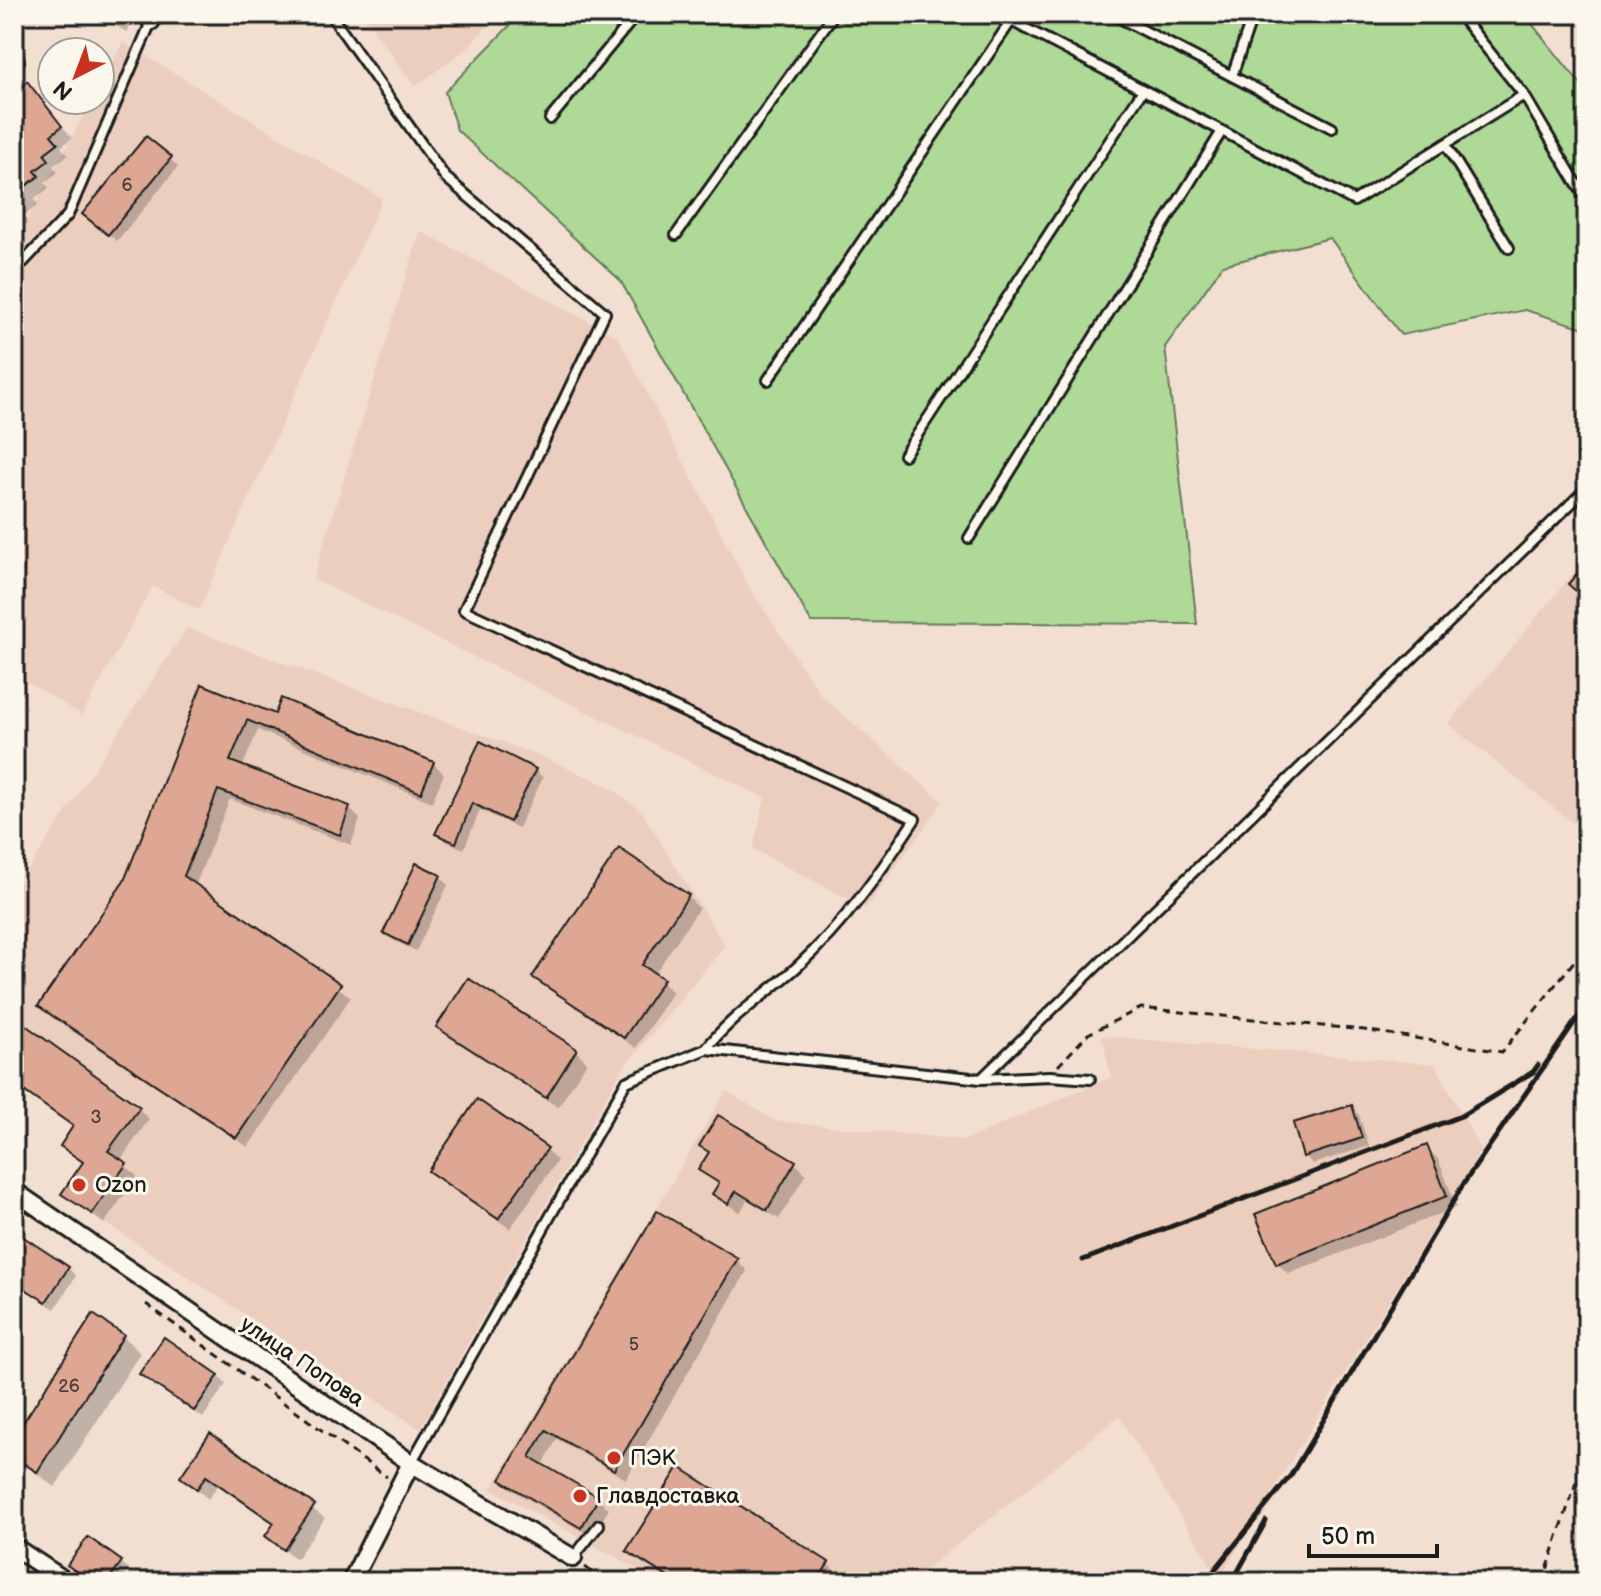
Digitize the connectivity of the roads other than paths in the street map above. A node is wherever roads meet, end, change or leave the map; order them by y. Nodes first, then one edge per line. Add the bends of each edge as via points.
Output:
1 (330, 14) edge
2 (637, 14) edge
3 (834, 14) edge
4 (998, 14) edge
5 (1112, 14) edge
6 (1253, 14) edge
7 (1459, 14) edge
8 (153, 17) edge
9 (1011, 21) junction
10 (14, 48) edge
11 (14, 70) edge
12 (1232, 76) junction
13 (1143, 90) junction
14 (1524, 95) junction
15 (550, 119) dead end
16 (1332, 128) dead end
17 (1222, 131) junction
18 (1445, 144) junction
19 (1587, 201) edge
20 (676, 235) dead end
21 (1509, 248) dead end
22 (14, 272) edge
23 (768, 380) dead end
24 (904, 455) dead end
25 (1587, 488) edge
26 (969, 538) dead end
27 (706, 1049) junction
28 (981, 1079) junction
29 (1090, 1079) dead end
30 (14, 1191) edge
31 (411, 1463) junction
32 (599, 1525) dead end
33 (14, 1547) edge
34 (573, 1558) joint
35 (67, 1582) edge
36 (351, 1582) edge

1 - 27 lane via 445,177 605,313 464,610 915,819 863,899
2 - 15 lane
3 - 20 lane
4 - 9 lane
5 - 12 lane
6 - 12 lane
7 - 14 lane
8 - 22 lane via 68,215
9 - 13 lane
9 - 23 lane
10 - 11 lane via 19,61
12 - 16 lane
13 - 17 lane
13 - 24 lane
14 - 18 lane
14 - 19 lane
17 - 18 lane via 1354,201
17 - 26 lane
18 - 21 lane
25 - 28 lane
27 - 28 lane
27 - 31 lane via 626,1082
28 - 29 lane
30 - 31 street, улица Попова
31 - 34 street, улица Попова
31 - 36 street
32 - 34 lane
33 - 35 street

